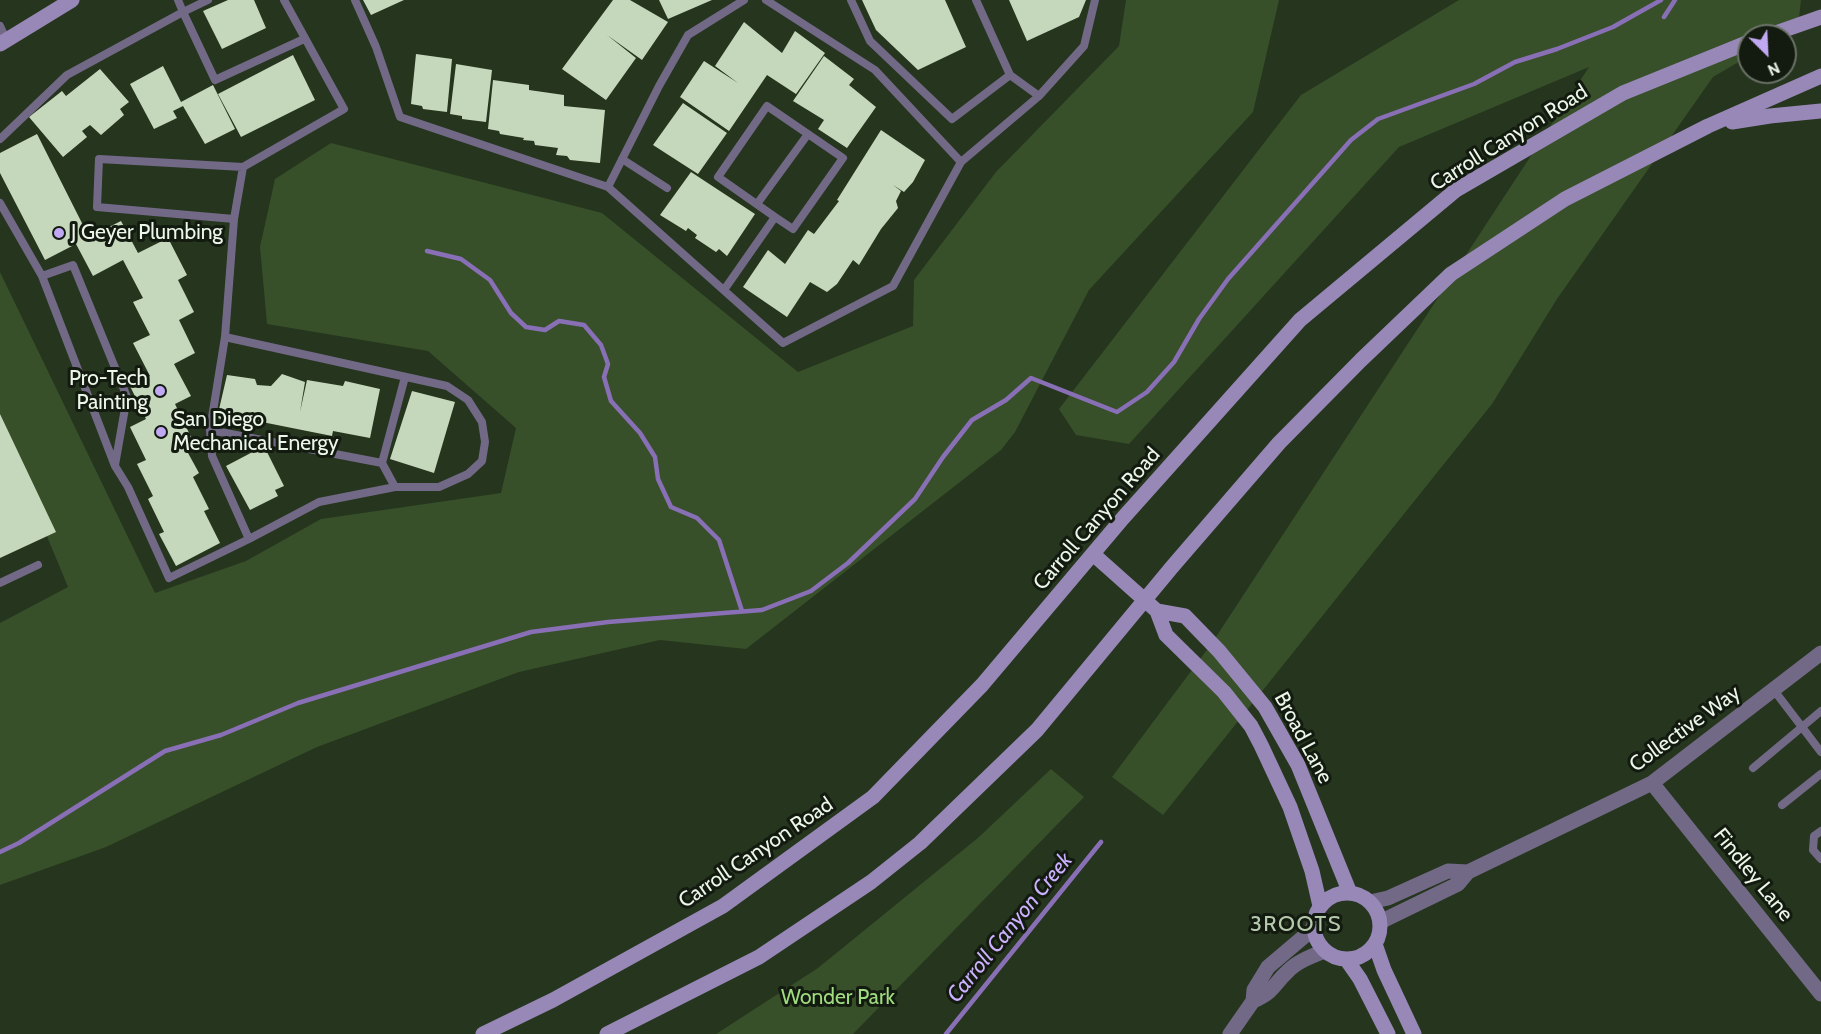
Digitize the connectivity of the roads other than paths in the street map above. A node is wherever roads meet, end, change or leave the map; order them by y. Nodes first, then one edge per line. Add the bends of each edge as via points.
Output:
1 (72, 0) edge
2 (178, 0) edge
3 (208, 0) edge
4 (284, 0) edge
5 (355, 0) edge
6 (744, 0) edge
7 (766, 0) edge
8 (976, 0) edge
9 (1095, 0) edge
10 (850, 1) edge
11 (183, 12) junction
12 (1821, 17) edge
13 (1797, 25) edge
14 (2, 36) edge
15 (304, 39) junction
16 (1737, 47) edge
17 (1010, 75) junction
18 (1821, 76) edge
19 (1039, 96) junction
20 (1821, 111) edge
21 (1708, 126) junction
22 (808, 134) junction
23 (0, 139) edge
24 (622, 159) junction
25 (962, 162) junction
26 (243, 167) junction
27 (608, 187) junction
28 (667, 188) dead end
29 (0, 204) edge
30 (757, 204) junction
31 (776, 217) junction
32 (234, 219) junction
33 (42, 276) junction
34 (724, 290) junction
35 (225, 337) junction
36 (405, 377) junction
37 (210, 430) junction
38 (382, 463) junction
39 (115, 466) junction
40 (395, 487) junction
41 (249, 539) junction
42 (1093, 554) junction
43 (38, 565) dead end
44 (0, 583) edge
45 (1144, 601) junction
46 (1157, 611) junction
47 (1821, 653) edge
48 (1773, 689) junction
49 (1821, 711) edge
50 (1802, 727) junction
51 (1821, 752) edge
52 (1753, 768) dead end
53 (1821, 774) edge
54 (1652, 783) junction
55 (1782, 805) dead end
56 (1818, 833) edge
57 (1821, 859) edge
58 (1468, 872) junction
59 (1350, 893) junction
60 (1370, 902) junction
61 (1320, 906) junction
62 (1380, 922) junction
63 (1314, 928) junction
64 (1375, 944) junction
65 (1325, 951) junction
66 (1346, 959) junction
67 (1821, 994) edge
68 (1253, 1001) junction
69 (483, 1034) edge
70 (607, 1034) edge
71 (1230, 1034) edge
72 (1388, 1034) edge
73 (1414, 1034) edge

1 - 14 main road
2 - 11 lane
3 - 11 lane
4 - 15 lane
5 - 27 lane via 400,117
6 - 24 lane via 688,35
7 - 25 lane via 875,69
8 - 17 lane
9 - 19 lane via 1084,46
10 - 17 lane via 870,41 952,120
11 - 15 lane via 215,80
11 - 23 lane via 67,75
12 - 13 main road
15 - 26 lane via 344,109
16 - 42 main road, Carroll Canyon Road via 1623,93 1456,190 1300,320
17 - 19 lane
18 - 21 main road
19 - 25 lane
20 - 21 main road
21 - 45 main road via 1565,199 1451,274 1279,443
22 - 30 lane
22 - 30 lane via 767,106 718,177
22 - 31 lane via 843,158 793,229
24 - 27 lane
24 - 28 lane
25 - 34 lane via 893,286 783,342
26 - 32 lane
26 - 32 lane via 99,159 97,207
27 - 34 lane
29 - 33 lane
30 - 31 lane
31 - 34 lane
32 - 35 lane
33 - 39 lane
33 - 39 lane via 73,265 127,397
35 - 36 lane
35 - 37 lane
36 - 38 lane
36 - 40 lane via 447,386 468,400 482,422 485,442 482,461 468,474 440,487
37 - 38 lane
37 - 41 lane via 212,456
38 - 40 lane
39 - 41 lane via 169,578
40 - 41 lane via 319,502
42 - 45 main road, Broad Lane
42 - 69 main road, Carroll Canyon Road via 982,685 873,797 723,906
43 - 44 lane
45 - 46 main road, Broad Lane
45 - 70 main road via 1037,730 920,843 759,957
46 - 59 main road, Broad Lane via 1185,616 1265,707 1298,765
46 - 61 main road, Broad Lane via 1166,635 1224,692 1251,726 1290,807
47 - 48 street, Collective Way
48 - 50 lane
48 - 54 street, Collective Way
49 - 50 lane
50 - 51 lane
50 - 52 lane
53 - 55 lane
54 - 58 street, Collective Way
54 - 67 street, Findley Lane
56 - 57 lane via 1813,850
58 - 60 street, Collective Way via 1448,871
58 - 62 street, Collective Way via 1458,884
59 - 60 main road
59 - 61 main road via 1328,898
60 - 62 main road
61 - 63 main road
62 - 64 main road
63 - 65 main road
63 - 68 street via 1268,967 1254,990
64 - 66 main road via 1357,958
64 - 73 main road
65 - 66 main road
65 - 68 street via 1289,970 1268,994
66 - 72 main road
68 - 71 street

